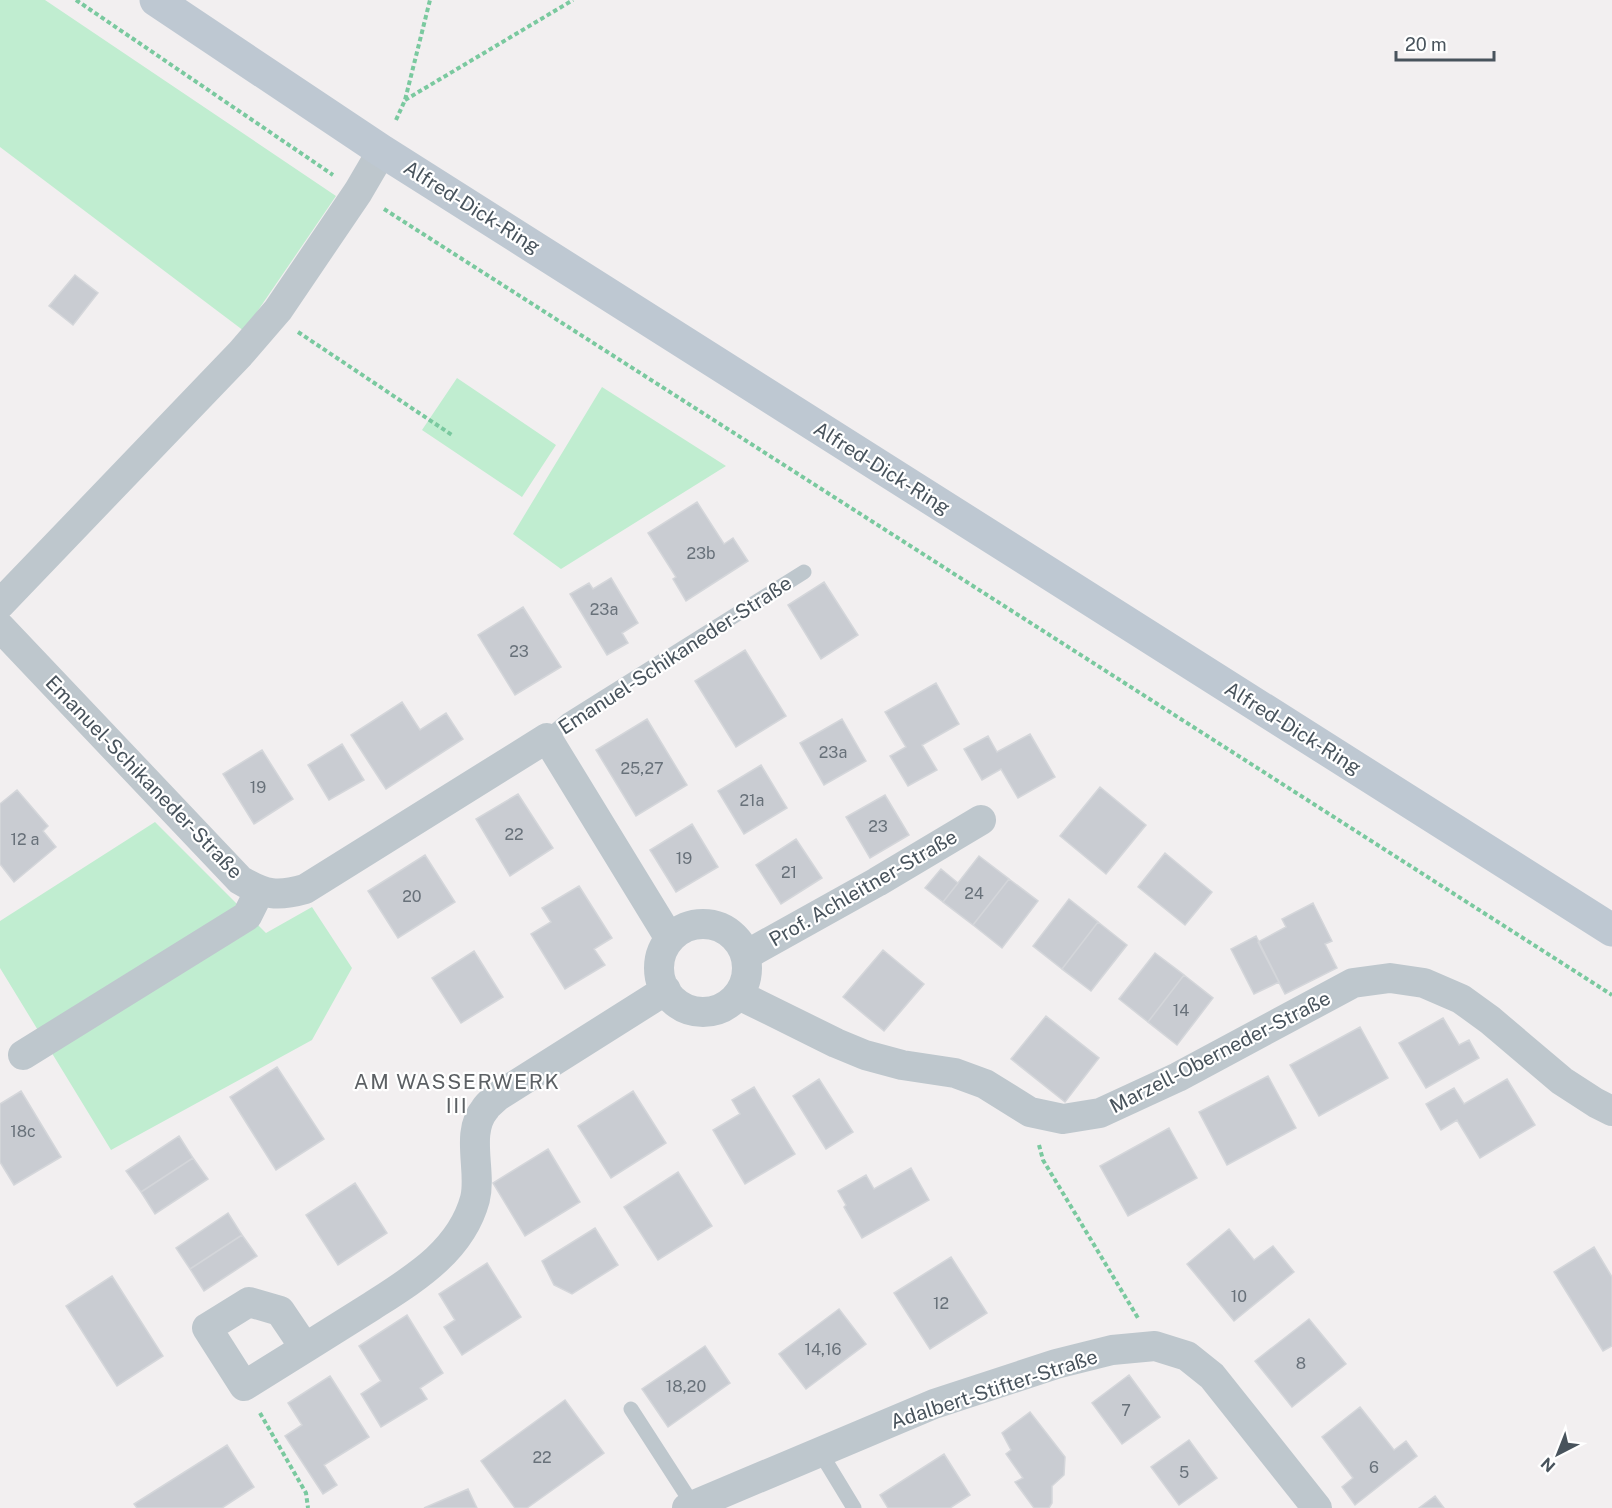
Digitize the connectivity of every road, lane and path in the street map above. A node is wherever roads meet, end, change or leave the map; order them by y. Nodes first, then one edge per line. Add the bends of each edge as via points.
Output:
1 (76, 0) edge
2 (156, 0) edge
3 (430, 0) edge
4 (573, 0) edge
5 (405, 100) junction
6 (382, 151) junction
7 (358, 192) junction
8 (273, 315) junction
9 (452, 435) dead end
10 (804, 572) dead end
11 (0, 604) edge
12 (0, 627) edge
13 (547, 738) junction
14 (981, 820) dead end
15 (259, 892) junction
16 (1612, 930) edge
17 (669, 939) junction
18 (746, 955) junction
19 (666, 990) junction
20 (739, 995) junction
21 (1612, 995) edge
22 (23, 1055) dead end
23 (1612, 1111) edge
24 (1030, 1112) junction
25 (1155, 1346) junction
26 (305, 1348) junction
27 (244, 1386) junction
28 (631, 1409) dead end
29 (820, 1452) junction
30 (690, 1507) edge
31 (308, 1508) edge
32 (854, 1508) edge
33 (1317, 1508) edge

1 - 7 path
2 - 6 main road, Alfred-Dick-Ring
3 - 5 path
4 - 5 path
5 - 6 path
6 - 7 street
6 - 16 main road, Alfred-Dick-Ring
7 - 8 street
7 - 21 path
8 - 9 path
8 - 11 street
10 - 13 lane, Emanuel-Schikaneder-Straße via 568,720
12 - 15 street, Emanuel-Schikaneder-Straße via 240,880
13 - 15 street, Emanuel-Schikaneder-Straße via 305,889 283,895
13 - 17 street, Emanuel-Schikaneder-Straße
14 - 18 street, Prof. Achleitner-Straße
15 - 22 street via 246,915
17 - 18 street via 680,930 706,923 731,933
17 - 19 street via 659,964
18 - 20 street via 748,969
19 - 20 street via 687,1009 701,1012 715,1010
19 - 26 street via 498,1096 483,1110 475,1129 475,1199 464,1226 444,1253 420,1275
20 - 24 street, Marzell-Oberneder-Straße via 865,1055 955,1073 985,1084
23 - 24 street, Marzell-Oberneder-Straße via 1562,1081 1461,999 1424,983 1390,978 1353,984 1178,1077 1100,1113 1063,1119
24 - 25 path via 1043,1160
25 - 29 street, Adalbert-Stifter-Straße via 1112,1350 1056,1364 934,1404
25 - 33 street, Adalbert-Stifter-Straße via 1187,1356 1212,1376
26 - 27 street
26 - 27 street via 280,1311 249,1302 207,1328
27 - 31 path via 306,1493
28 - 30 lane, Adalbert-Stifter-Straße
29 - 30 street, Adalbert-Stifter-Straße
29 - 32 lane

